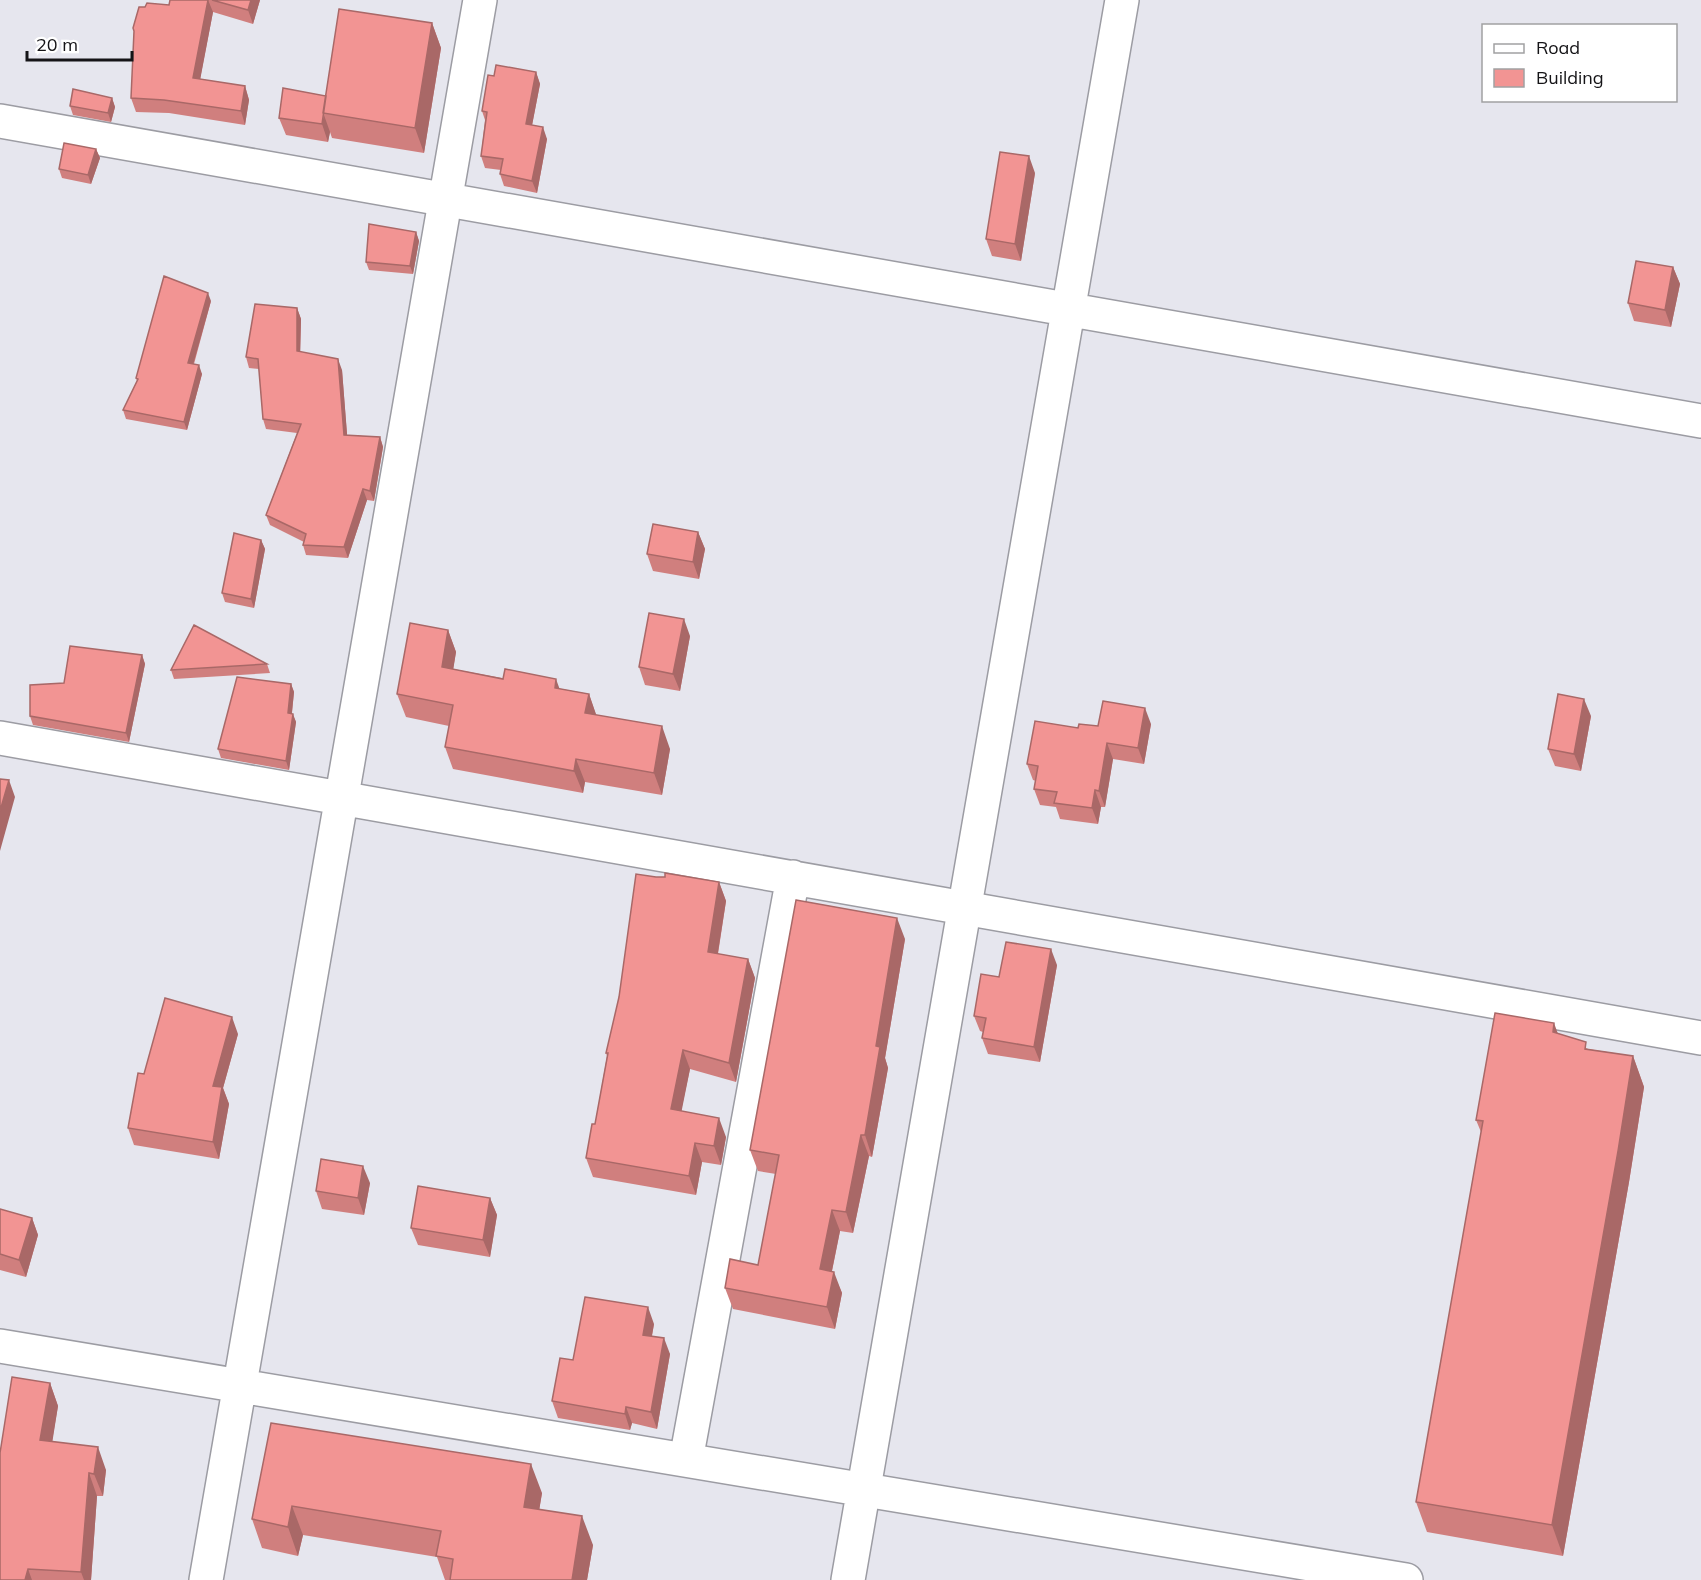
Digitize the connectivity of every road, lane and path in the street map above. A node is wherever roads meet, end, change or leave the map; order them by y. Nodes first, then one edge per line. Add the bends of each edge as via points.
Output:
1 (480, 0) edge
2 (1122, 0) edge
3 (0, 121) edge
4 (446, 200) junction
5 (1068, 309) junction
6 (1701, 421) edge
7 (0, 738) edge
8 (342, 799) junction
9 (793, 877) junction
10 (964, 908) junction
11 (1701, 1038) edge
12 (0, 1346) edge
13 (240, 1386) junction
14 (686, 1460) junction
15 (863, 1489) junction
16 (206, 1580) edge
17 (848, 1580) edge
18 (1406, 1580) edge

1 - 4 street
2 - 5 street
3 - 4 street
4 - 5 street
4 - 8 street
5 - 6 street
5 - 10 street
7 - 8 street
8 - 9 street
8 - 13 street
9 - 10 street
9 - 14 street
10 - 11 street
10 - 15 street
12 - 13 street
13 - 14 street
13 - 16 street
14 - 15 street
15 - 17 street
15 - 18 street

